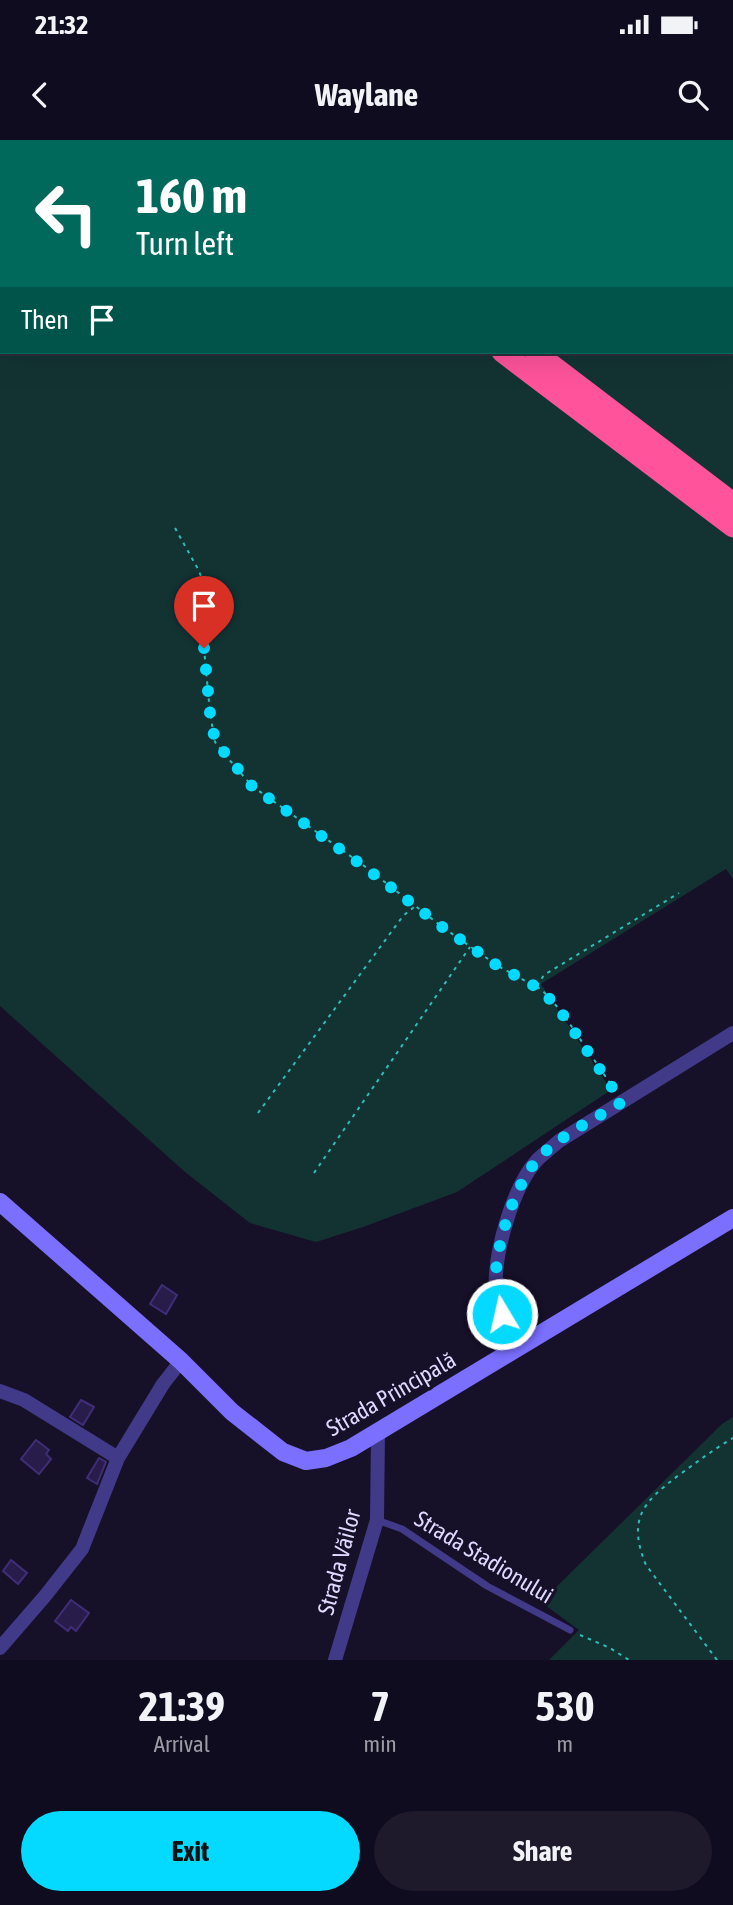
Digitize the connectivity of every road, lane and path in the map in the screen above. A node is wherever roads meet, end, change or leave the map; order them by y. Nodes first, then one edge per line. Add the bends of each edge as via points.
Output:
1 (505, 354) edge
2 (538, 354) edge
3 (733, 503) edge
4 (733, 527) edge
5 (175, 528) dead end
6 (679, 893) dead end
7 (415, 906) junction
8 (470, 946) junction
9 (537, 987) junction
10 (733, 1033) edge
11 (622, 1102) junction
12 (258, 1113) dead end
13 (314, 1173) dead end
14 (0, 1202) edge
15 (733, 1218) edge
16 (518, 1349) junction
17 (181, 1362) junction
18 (0, 1391) edge
19 (378, 1433) junction
20 (733, 1438) edge
21 (118, 1458) junction
22 (377, 1520) junction
23 (570, 1630) joint
24 (0, 1648) edge
25 (335, 1660) edge
26 (629, 1660) edge
27 (718, 1660) edge

1 - 4 highway
2 - 3 highway
5 - 7 path via 207,591 204,648 215,741 252,786
6 - 9 path via 544,975
7 - 8 path
7 - 12 path via 403,916
8 - 9 path
8 - 13 path
9 - 11 path via 561,1012
10 - 11 street
11 - 16 street via 559,1141 537,1161 519,1189 496,1265 496,1295
14 - 17 street, Strada Principală
15 - 16 street, Strada Principală
16 - 19 street, Strada Principală
17 - 19 street, Strada Principală via 232,1412 283,1452 306,1461 326,1458
17 - 21 street
18 - 21 street via 24,1399
19 - 22 street, Strada Văilor
20 - 27 path via 652,1496 639,1522 639,1550 646,1566
21 - 24 street via 82,1549
22 - 23 lane, Strada Stadionului via 402,1529 487,1586
22 - 25 street, Strada Văilor
23 - 26 path

